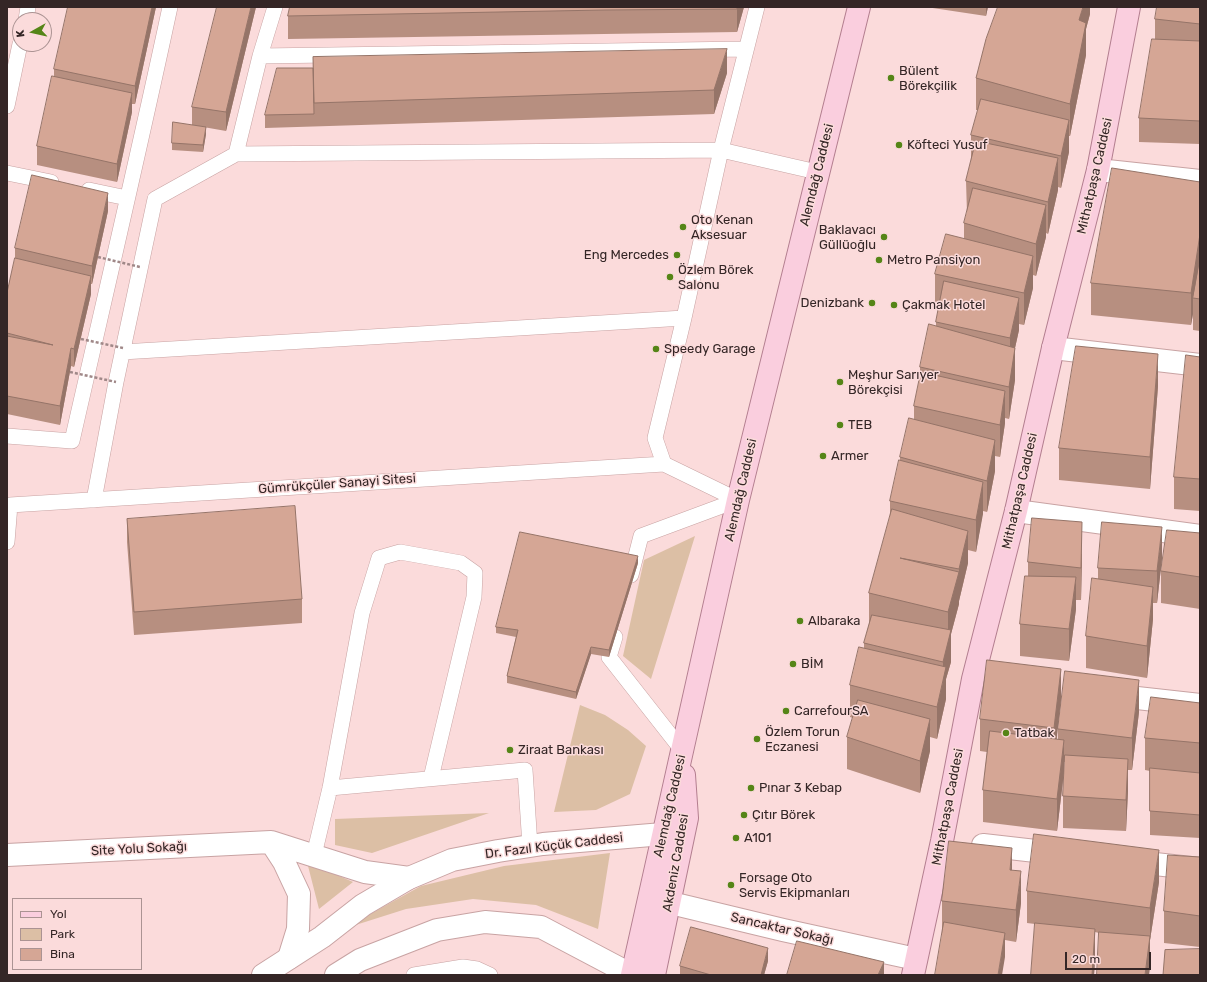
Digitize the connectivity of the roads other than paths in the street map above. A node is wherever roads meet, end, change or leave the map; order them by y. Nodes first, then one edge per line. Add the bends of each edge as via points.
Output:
1 (170, 7) edge
2 (275, 7) edge
3 (757, 7) edge
4 (858, 7) edge
5 (1129, 7) edge
6 (746, 50) junction
7 (18, 52) edge
8 (260, 56) junction
9 (7, 106) edge
10 (721, 150) junction
11 (236, 154) junction
12 (1098, 170) junction
13 (817, 172) junction
14 (7, 173) edge
15 (1200, 181) edge
16 (127, 198) junction
17 (684, 318) junction
18 (1053, 348) junction
19 (123, 350) junction
20 (1200, 365) edge
21 (7, 436) edge
22 (664, 464) junction
23 (94, 500) junction
24 (738, 500) junction
25 (8, 504) edge
26 (1016, 511) junction
27 (1200, 536) edge
28 (7, 542) edge
29 (627, 589) edge
30 (617, 627) edge
31 (973, 679) junction
32 (994, 682) edge
33 (1093, 693) edge
34 (1200, 705) edge
35 (682, 750) junction
36 (431, 778) junction
37 (330, 788) junction
38 (663, 834) junction
39 (271, 842) junction
40 (955, 842) junction
41 (530, 846) junction
42 (7, 855) edge
43 (314, 855) junction
44 (1083, 856) edge
45 (1106, 859) edge
46 (1200, 869) edge
47 (409, 878) junction
48 (649, 897) junction
49 (670, 903) junction
50 (289, 958) junction
51 (915, 967) edge
52 (263, 975) edge
53 (336, 975) edge
54 (414, 975) edge
55 (490, 975) edge
56 (632, 975) edge
57 (654, 975) edge

1 - 16 lane
2 - 8 lane
3 - 6 lane
4 - 13 main road, Alemdağ Caddesi
5 - 12 main road, Mithatpaşa Caddesi
6 - 8 lane
6 - 10 lane
7 - 9 lane
8 - 11 lane
10 - 11 lane
10 - 13 lane
10 - 17 lane
11 - 19 lane via 155,199
12 - 15 street
12 - 18 main road, Mithatpaşa Caddesi
13 - 24 main road, Alemdağ Caddesi
14 - 16 lane
16 - 21 lane via 72,441
17 - 19 lane
17 - 22 lane via 655,438
18 - 20 street
18 - 26 main road, Mithatpaşa Caddesi
19 - 23 lane
22 - 23 lane, Gümrükçüler Sanayi Sitesi
22 - 24 lane
23 - 25 lane, Gümrükçüler Sanayi Sitesi
24 - 29 lane via 641,536
24 - 35 main road, Alemdağ Caddesi
25 - 28 lane
26 - 27 street
26 - 31 main road, Mithatpaşa Caddesi
30 - 35 lane via 609,657
31 - 32 street
31 - 40 main road, Mithatpaşa Caddesi
33 - 34 street
35 - 38 main road, Alemdağ Caddesi
35 - 49 main road, Akdeniz Caddesi via 687,818
36 - 37 lane
36 - 37 lane via 474,597 475,574 462,562 400,552 379,558 362,613
36 - 41 lane via 525,770
37 - 43 lane
38 - 41 street, Dr. Fazıl Küçük Caddesi
38 - 48 main road, Alemdağ Caddesi
39 - 42 street, Site Yolu Sokağı
39 - 43 street, Site Yolu Sokağı
39 - 50 street via 299,894 298,930
40 - 44 street
40 - 51 main road, Mithatpaşa Caddesi
41 - 47 street, Dr. Fazıl Küçük Caddesi via 452,860
43 - 47 street, Site Yolu Sokağı via 365,872
45 - 46 street
47 - 50 street, Dr. Fazıl Küçük Caddesi via 363,905 322,937
48 - 49 street, Sancaktar Sokağı
48 - 56 main road, Alemdağ Caddesi
49 - 51 street, Sancaktar Sokağı via 783,930
49 - 57 main road, Akdeniz Caddesi
50 - 52 street, Dr. Fazıl Küçük Caddesi
53 - 56 street via 360,960 437,930 486,922 541,927
54 - 55 lane via 463,967 477,969

